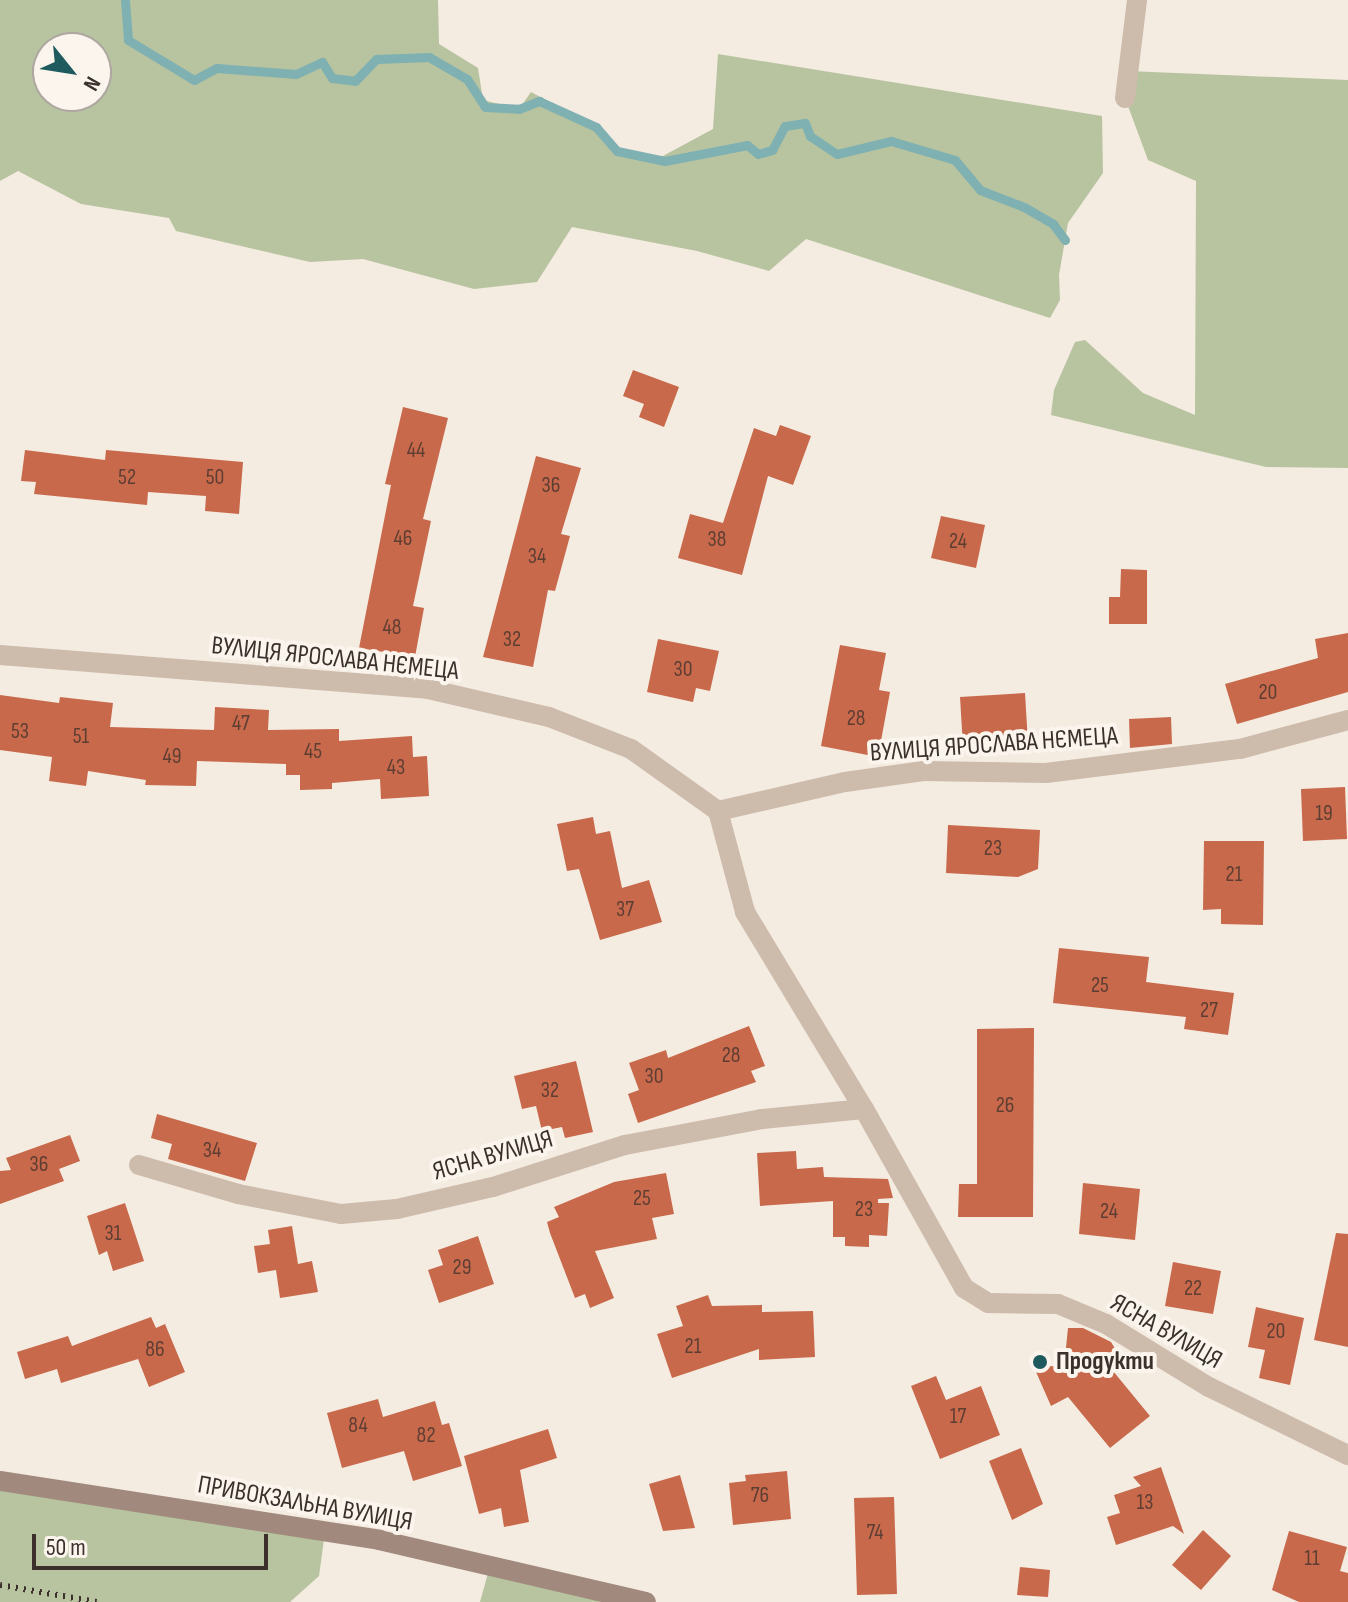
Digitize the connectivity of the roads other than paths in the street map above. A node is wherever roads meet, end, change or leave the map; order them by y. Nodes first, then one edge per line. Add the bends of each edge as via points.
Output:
1 (1137, 0) edge
2 (1125, 98) dead end
3 (0, 655) edge
4 (1348, 720) edge
5 (718, 811) junction
6 (864, 1109) junction
7 (139, 1165) dead end
8 (1348, 1455) edge
9 (0, 1481) edge
10 (646, 1602) edge

1 - 2 street
3 - 5 street, ВУЛИЦЯ ЯРОСЛАВА НЄМЕЦА via 428,689 549,717 631,749
4 - 5 street, ВУЛИЦЯ ЯРОСЛАВА НЄМЕЦА via 1240,749 1046,773 923,771 845,782
5 - 6 street, ЯСНА ВУЛИЦЯ via 745,912
6 - 7 street, ЯСНА ВУЛИЦЯ via 762,1119 625,1145 493,1187 397,1209 341,1214 238,1194
6 - 8 street, ЯСНА ВУЛИЦЯ via 964,1288 988,1303 1058,1304 1106,1324 1209,1387
9 - 10 street, ПРИВОКЗАЛЬНА ВУЛИЦЯ via 379,1540

